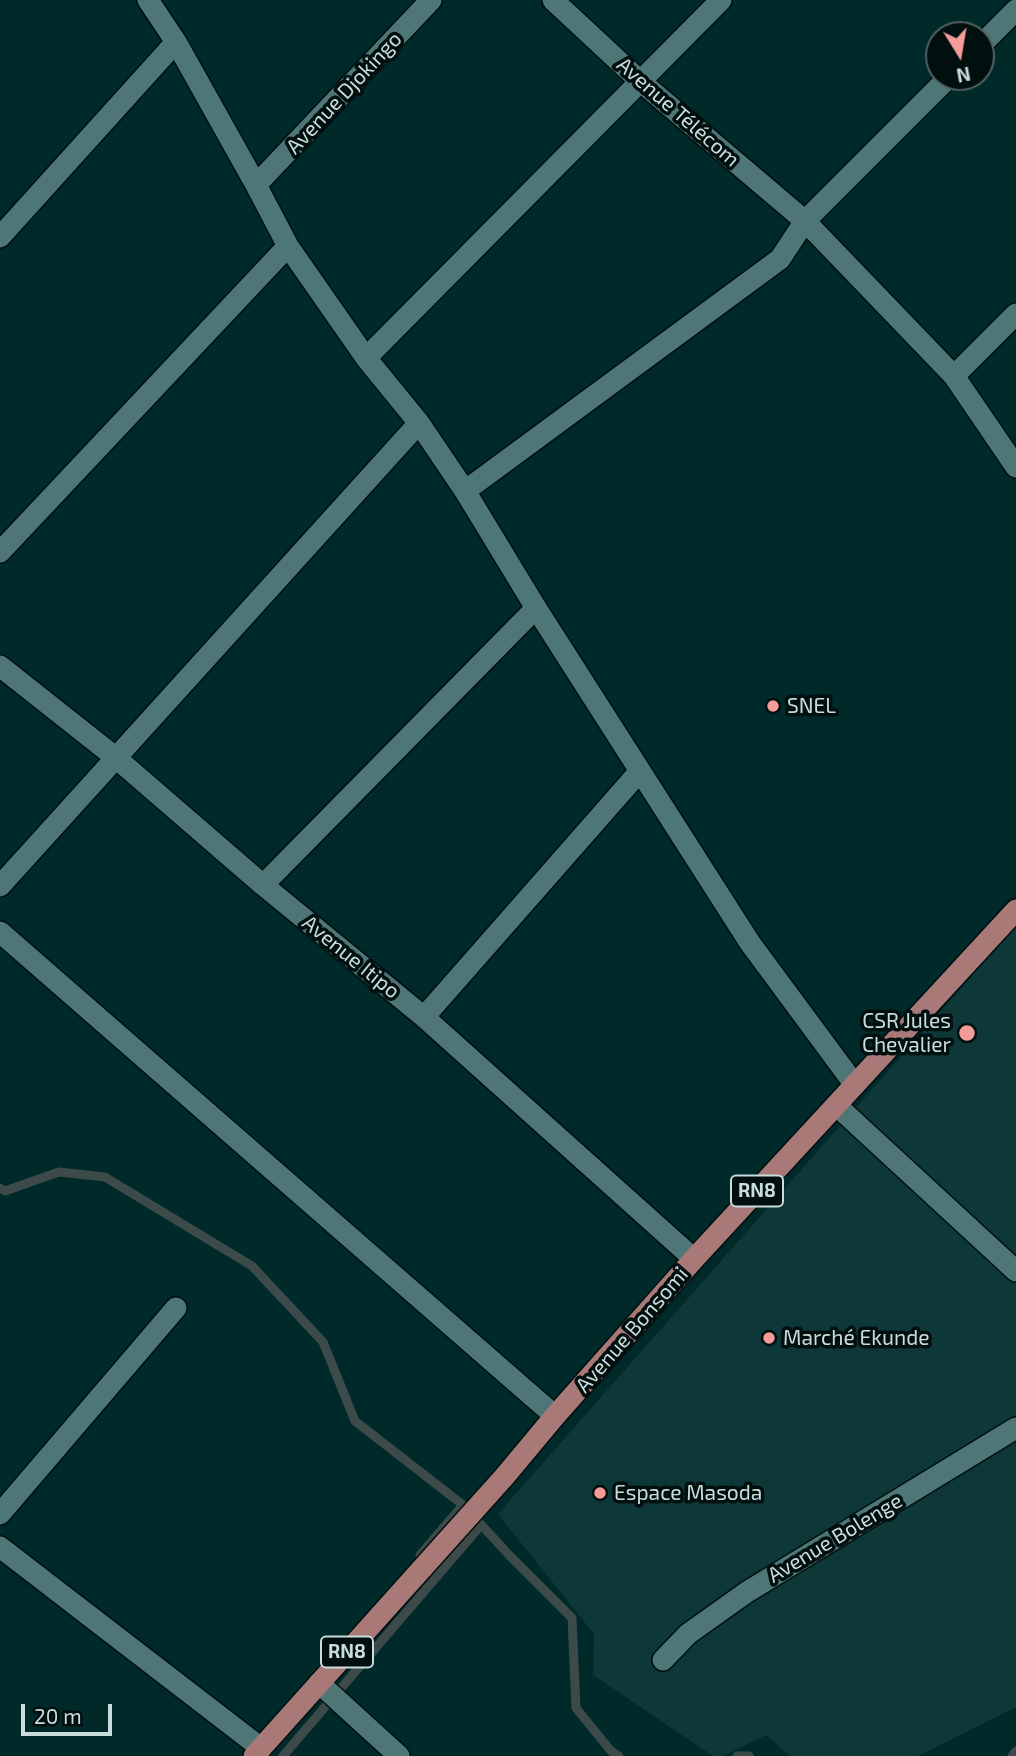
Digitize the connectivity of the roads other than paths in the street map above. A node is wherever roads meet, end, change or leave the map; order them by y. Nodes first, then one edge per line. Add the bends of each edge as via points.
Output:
1 (431, 0) edge
2 (553, 0) edge
3 (721, 0) edge
4 (150, 1) edge
5 (1016, 10) edge
6 (995, 31) edge
7 (176, 42) junction
8 (640, 81) junction
9 (935, 91) edge
10 (256, 185) junction
11 (805, 221) junction
12 (0, 237) edge
13 (288, 246) junction
14 (1016, 314) edge
15 (366, 358) junction
16 (954, 376) junction
17 (419, 423) junction
18 (1016, 467) edge
19 (465, 491) junction
20 (0, 552) edge
21 (536, 608) junction
22 (0, 666) edge
23 (114, 757) junction
24 (640, 771) junction
25 (263, 885) junction
26 (0, 886) edge
27 (1016, 910) edge
28 (0, 932) edge
29 (424, 1017) junction
30 (855, 1085) junction
31 (836, 1105) junction
32 (694, 1259) junction
33 (1016, 1271) edge
34 (176, 1308) dead end
35 (555, 1416) junction
36 (1016, 1428) edge
37 (0, 1514) edge
38 (0, 1547) edge
39 (663, 1660) dead end
40 (318, 1683) junction
41 (258, 1752) edge
42 (399, 1756) edge

1 - 10 street, Avenue Djokingo
2 - 8 street, Avenue Télécom
3 - 8 street
4 - 7 street
5 - 6 street
7 - 10 street
7 - 12 street
8 - 11 street, Avenue Télécom
8 - 15 street
9 - 11 street
10 - 13 street
11 - 16 street, Avenue Télécom
11 - 19 street via 780,260
13 - 15 street
13 - 20 street
14 - 16 street
15 - 17 street
16 - 18 street, Avenue Télécom
17 - 19 street
17 - 23 street
19 - 21 street
21 - 24 street
21 - 25 street
22 - 23 street, Avenue Itipo
23 - 25 street, Avenue Itipo
23 - 26 street
24 - 29 street
24 - 30 street via 750,943
25 - 29 street, Avenue Itipo
27 - 30 main road, Avenue Bonsomi / RN8
28 - 35 street
29 - 32 street, Avenue Itipo
30 - 31 main road, Avenue Bonsomi / RN8
31 - 32 main road, Avenue Bonsomi / RN8
31 - 33 street
32 - 35 main road, Avenue Bonsomi / RN8
34 - 37 street
35 - 40 main road, Avenue Bonsomi / RN8
36 - 39 street, Avenue Bolenge via 747,1592 688,1634
38 - 41 street
40 - 41 main road, Avenue Bonsomi / RN8
40 - 42 street

